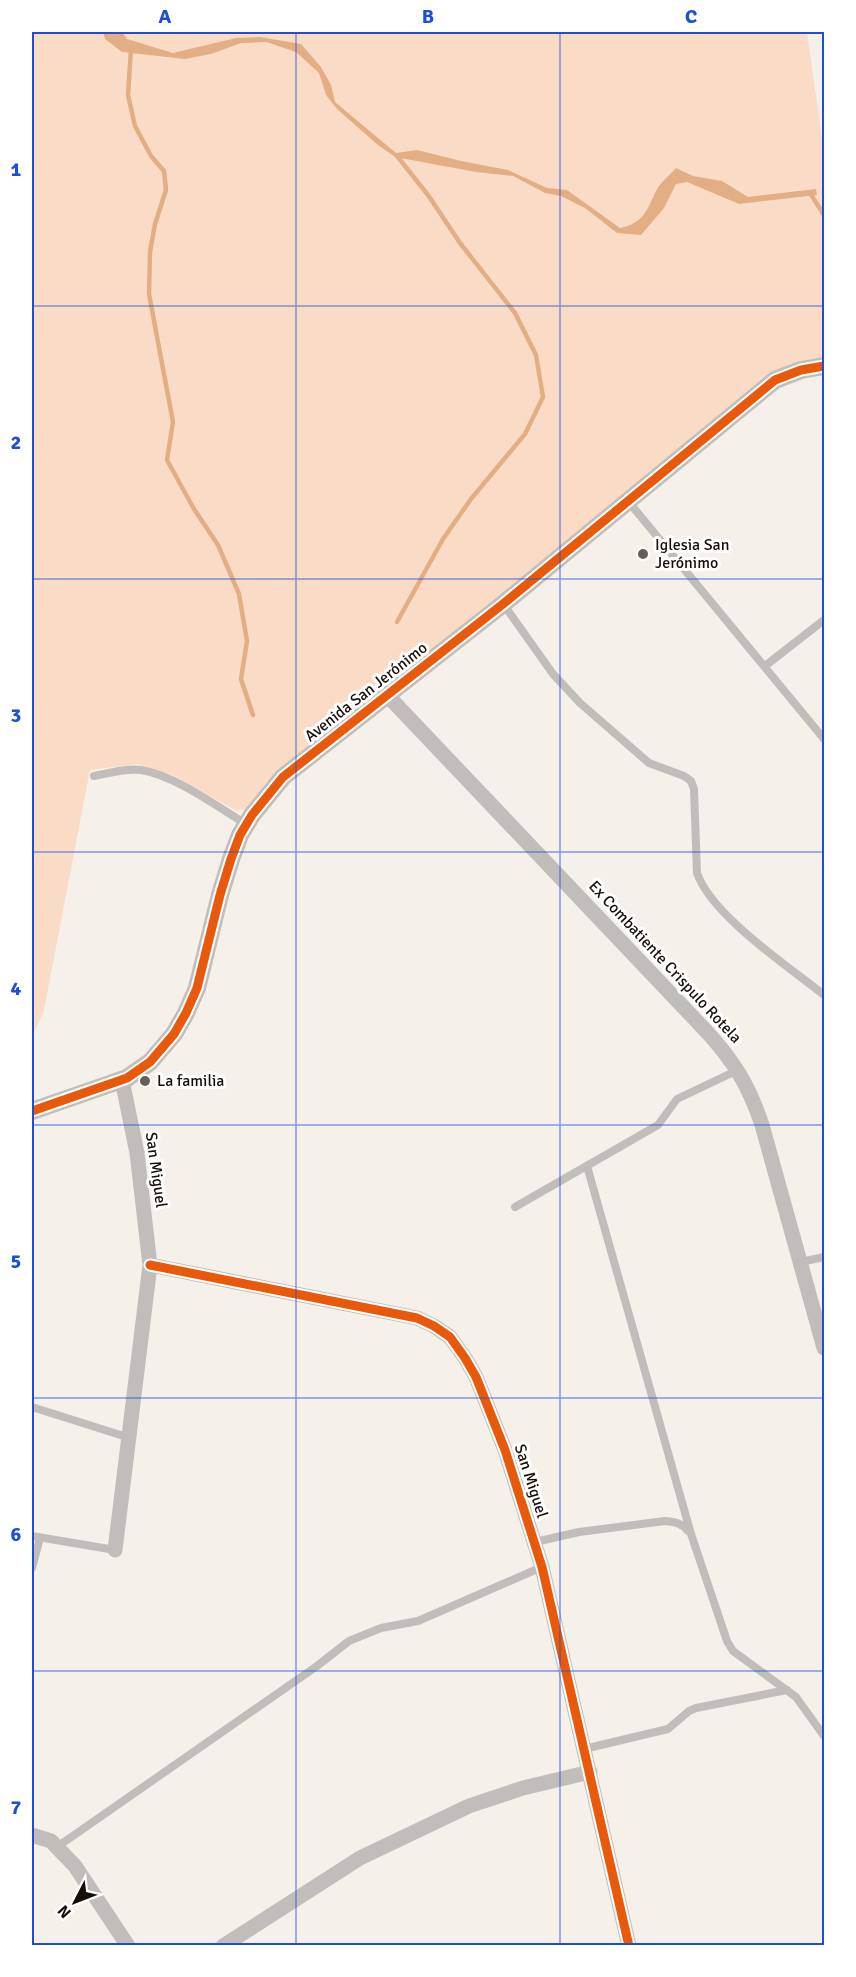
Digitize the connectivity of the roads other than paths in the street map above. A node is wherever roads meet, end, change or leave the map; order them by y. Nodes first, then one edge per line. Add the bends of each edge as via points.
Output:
1 (825, 366) edge
2 (628, 501) junction
3 (503, 604) junction
4 (825, 620) edge
5 (765, 666) junction
6 (387, 695) junction
7 (825, 739) edge
8 (94, 776) dead end
9 (246, 824) junction
10 (825, 995) edge
11 (738, 1070) junction
12 (122, 1080) junction
13 (32, 1111) edge
14 (587, 1166) junction
15 (516, 1208) dead end
16 (825, 1257) edge
17 (801, 1262) junction
18 (150, 1265) junction
19 (825, 1348) edge
20 (32, 1407) edge
21 (130, 1438) junction
22 (691, 1534) junction
23 (36, 1537) edge
24 (535, 1542) junction
25 (115, 1550) joint
26 (542, 1567) junction
27 (32, 1568) edge
28 (787, 1690) junction
29 (825, 1736) edge
30 (584, 1749) junction
31 (590, 1772) junction
32 (32, 1835) edge
33 (57, 1847) junction
34 (128, 1946) edge
35 (223, 1946) edge
36 (629, 1946) edge

1 - 2 street, Avenida San Jerónimo via 801,370 775,381
2 - 3 street, Avenida San Jerónimo
2 - 5 lane
3 - 6 street, Avenida San Jerónimo
3 - 10 lane via 553,674 580,704 649,763 691,782 700,881 730,920
4 - 5 lane
5 - 7 lane
6 - 9 street, Avenida San Jerónimo via 283,777
6 - 11 street, Ex Combatiente Crispulo Rotela via 708,1033
8 - 9 lane via 141,770 172,780
9 - 12 street, Avenida San Jerónimo via 231,859 197,988 186,1013 150,1062
11 - 14 lane via 677,1098 658,1125
11 - 17 street, Ex Combatiente Crispulo Rotela via 752,1094
12 - 13 street, Avenida San Jerónimo
12 - 18 street, San Miguel via 137,1153
14 - 15 lane
14 - 22 lane
16 - 17 lane
17 - 19 street, Ex Combatiente Crispulo Rotela
18 - 21 street, San Miguel
18 - 24 street, San Miguel via 417,1318 450,1337 476,1377 505,1449
20 - 21 lane
21 - 25 street, San Miguel
22 - 24 lane via 684,1526 665,1521
22 - 28 lane via 733,1652
23 - 25 lane
23 - 27 lane
24 - 26 street, San Miguel
26 - 30 street, San Miguel
26 - 33 lane via 418,1621 381,1628 349,1641
28 - 29 lane
28 - 30 lane via 696,1708 668,1729
30 - 31 street, San Miguel
31 - 35 street via 470,1806 360,1857
31 - 36 street, San Miguel
32 - 33 street
33 - 34 street via 75,1866

